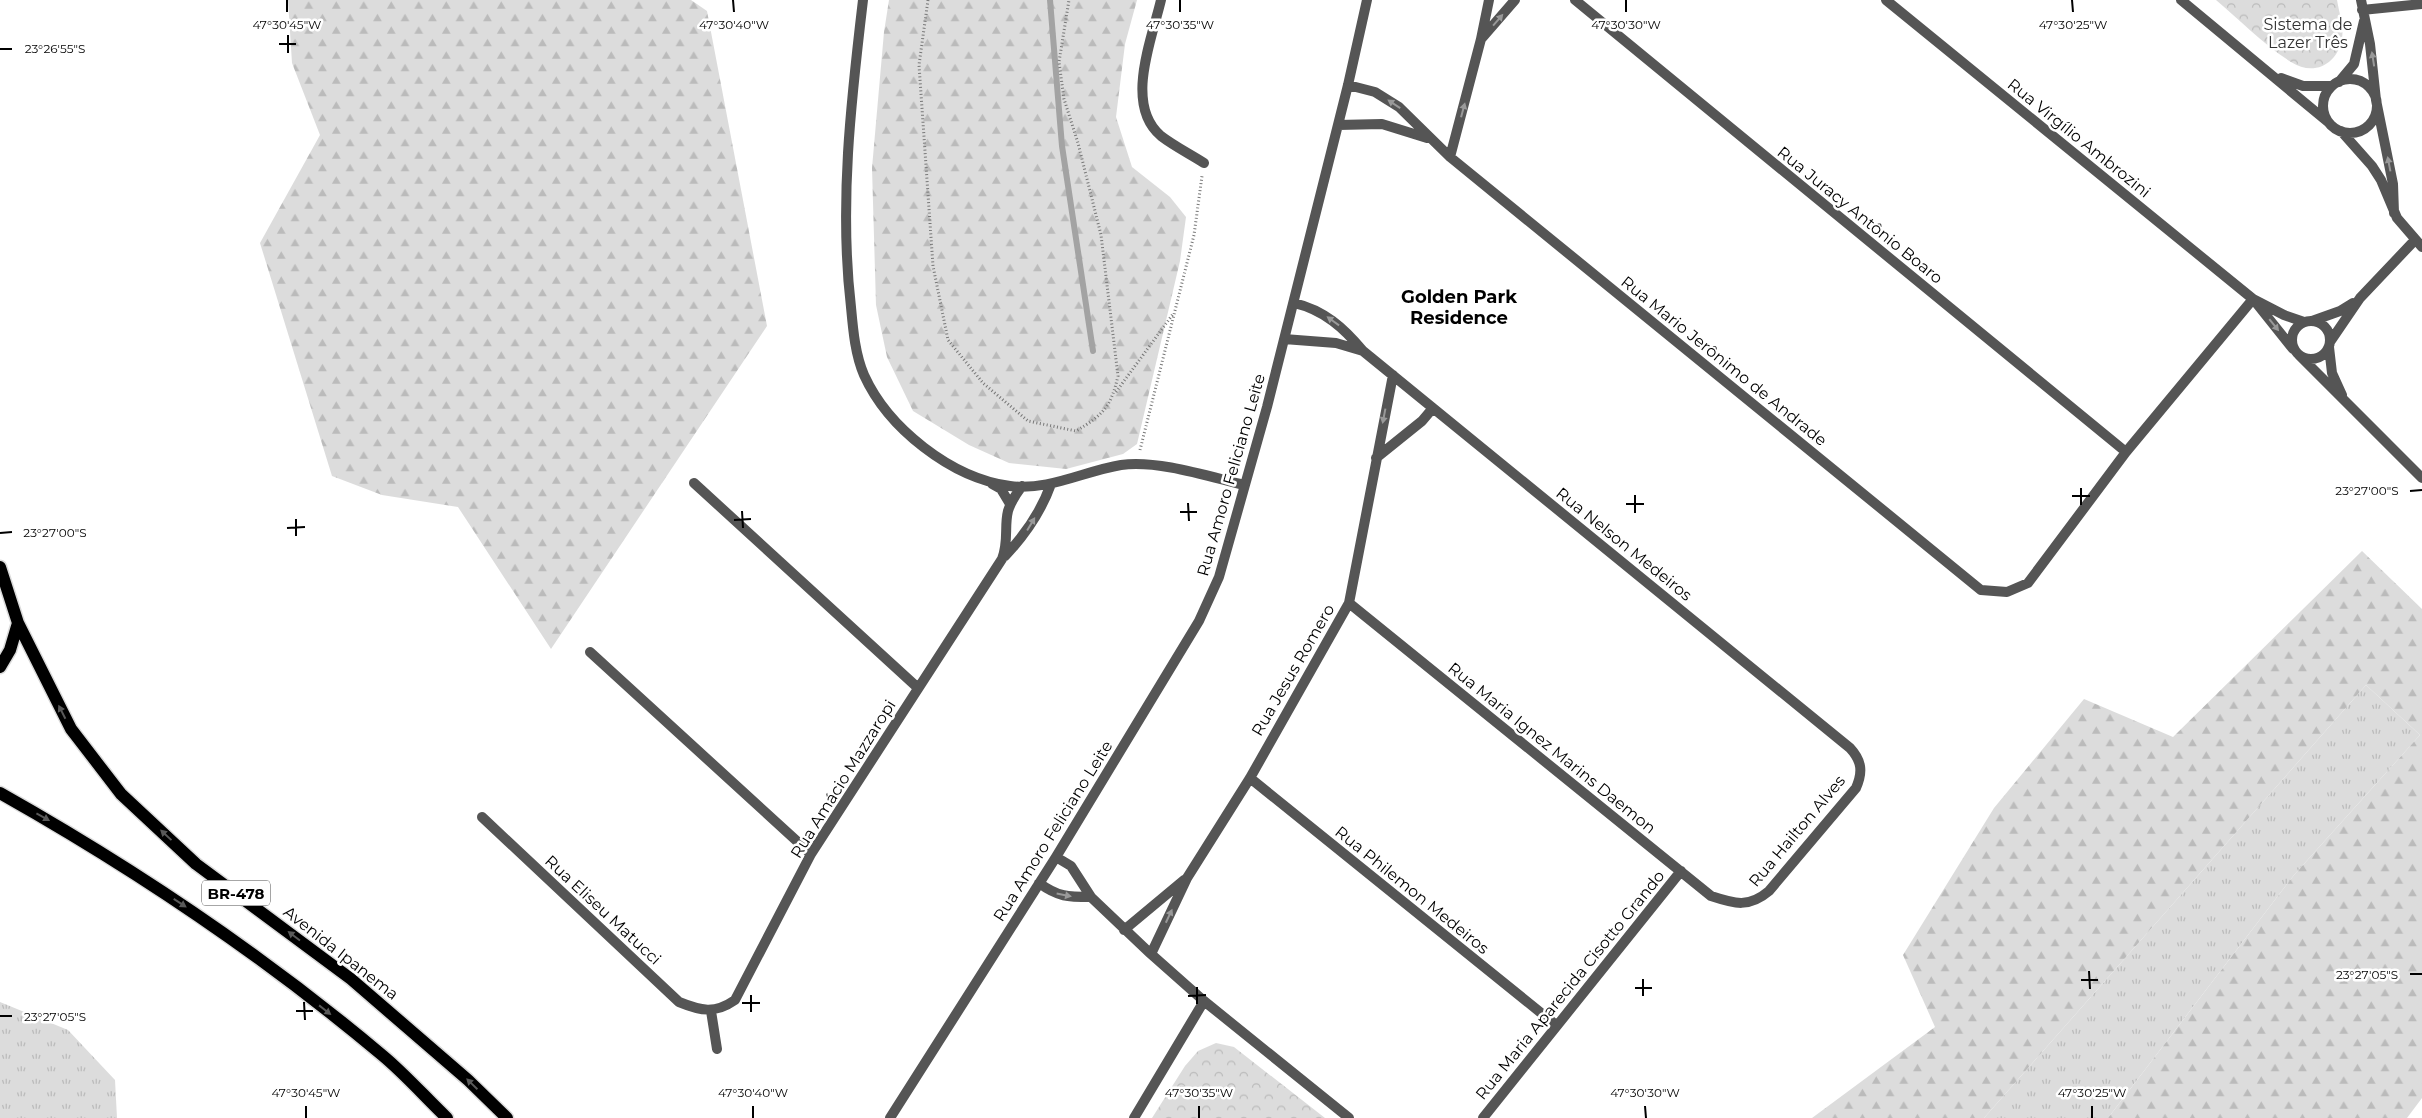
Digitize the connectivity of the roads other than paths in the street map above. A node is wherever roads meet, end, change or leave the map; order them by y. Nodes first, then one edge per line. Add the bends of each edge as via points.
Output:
1 (864, 0) edge
2 (1161, 0) edge
3 (1367, 0) edge
4 (1489, 0) edge
5 (1515, 0) edge
6 (1575, 0) edge
7 (1886, 0) edge
8 (2181, 0) edge
9 (2422, 4) edge
10 (2362, 10) edge
11 (1481, 39) junction
12 (2269, 72) junction
13 (2335, 84) junction
14 (1348, 86) junction
15 (2376, 100) junction
16 (2328, 122) junction
17 (1338, 125) junction
18 (2341, 131) junction
19 (1428, 138) junction
20 (1450, 157) junction
21 (1204, 163) road end
22 (2394, 213) junction
23 (2418, 244) edge
24 (2360, 298) junction
25 (2253, 299) junction
26 (1294, 303) junction
27 (2308, 321) junction
28 (1284, 339) junction
29 (2329, 344) junction
30 (1363, 351) junction
31 (2297, 353) junction
32 (1393, 374) junction
33 (2346, 403) junction
34 (1433, 408) junction
35 (2126, 452) junction
36 (1376, 458) junction
37 (980, 478) junction
38 (2422, 478) edge
39 (694, 483) dead end
40 (1051, 484) junction
41 (1244, 485) junction
42 (1022, 486) junction
43 (1010, 504) junction
44 (1002, 559) junction
45 (0, 567) edge
46 (1349, 603) junction
47 (18, 623) junction
48 (590, 652) dead end
49 (0, 667) edge
50 (918, 688) junction
51 (1861, 765) joint
52 (1250, 778) junction
53 (0, 793) edge
54 (482, 817) dead end
55 (811, 854) junction
56 (1056, 857) junction
57 (1681, 871) junction
58 (1187, 878) junction
59 (1039, 883) junction
60 (1091, 897) junction
61 (1743, 904) joint
62 (1124, 930) junction
63 (1151, 954) junction
64 (1204, 1001) junction
65 (712, 1011) junction
66 (1556, 1025) junction
67 (717, 1048) dead end
68 (447, 1118) edge
69 (508, 1118) edge
70 (890, 1118) edge
71 (1134, 1118) edge
72 (1349, 1118) edge
73 (1483, 1118) edge

1 - 37 street via 850,110 847,196 848,278 854,339 863,374 884,408 907,434 936,457
2 - 21 street via 1142,80 1144,112 1160,135
3 - 14 street, Rua Amoro Feliciano Leite
4 - 11 street
11 -> 5 street
6 - 35 street, Rua Juracy Antônio Boaro
7 - 25 street, Rua Virgílio Ambrozini
8 - 12 street
9 - 10 street
10 - 13 street via 2354,64
15 -> 10 street via 2370,44
20 -> 11 street
12 - 13 street via 2303,86
12 - 16 street
13 - 15 street via 2346,79 2362,82
13 - 16 street via 2324,99
14 - 17 street, Rua Amoro Feliciano Leite
19 -> 14 street, Rua Mario Jerônimo de Andrade via 1399,107 1375,92
15 - 18 street via 2375,116 2365,128 2349,133
22 -> 15 street via 2393,184
16 - 18 street
17 - 19 street, Rua Mario Jerônimo de Andrade via 1382,124
17 - 26 street, Rua Amoro Feliciano Leite
18 - 22 street via 2372,166
19 - 20 street, Rua Mario Jerônimo de Andrade
20 - 35 street, Rua Mario Jerônimo de Andrade via 1981,590 2007,592 2028,582
22 - 23 street
23 - 24 street
24 - 27 street via 2340,311
24 - 29 street
25 - 27 street, Rua Virgílio Ambrozini via 2284,315
25 -> 31 street, Rua Virgílio Ambrozini
25 - 35 street
26 - 28 street, Rua Amoro Feliciano Leite
30 -> 26 street, Rua Nelson Medeiros via 1346,330 1327,316
27 - 29 street via 2322,324
27 - 31 street via 2292,334
28 - 30 street, Rua Nelson Medeiros via 1336,343
28 - 41 street, Rua Amoro Feliciano Leite
29 - 31 street via 2323,354 2315,358 2309,359
29 - 33 street, Rua Virgílio Ambrozini via 2332,373
30 - 32 street, Rua Nelson Medeiros
31 - 33 street, Rua Virgílio Ambrozini
32 - 34 street, Rua Nelson Medeiros
32 -> 36 street, Rua Jesus Romero
33 - 38 street, Rua Virgílio Ambrozini
34 - 36 street via 1422,421
34 - 51 street, Rua Nelson Medeiros via 1850,748
36 - 46 street, Rua Jesus Romero
37 - 42 street
37 - 43 street via 1001,489
39 - 50 street
40 - 41 street via 1137,464
40 - 42 street
44 -> 40 street, Rua Amácio Mazzaropi via 1022,539
41 - 56 street, Rua Amoro Feliciano Leite via 1219,577 1199,621
42 - 43 street, Rua Amácio Mazzaropi
43 - 44 street, Rua Amácio Mazzaropi via 1006,549
44 - 50 street, Rua Amácio Mazzaropi
45 - 47 main road, Avenida Ipanema / BR-478
46 - 52 street, Rua Jesus Romero
46 - 57 street, Rua Maria Ignez Marins Daemon
47 - 49 main road via 10,650
69 -> 47 main road, Avenida Ipanema / BR-478 via 351,979 196,864 121,794 71,728
48 - 55 street
50 - 55 street, Rua Amácio Mazzaropi
51 - 61 street, Rua Hailton Alves via 1856,788 1769,891 1760,899
52 - 58 street, Rua Jesus Romero
52 - 66 street, Rua Philemon Medeiros
53 -> 68 main road, BR-478 via 63,828 226,933 382,1055
54 - 65 street, Rua Eliseu Matucci via 680,1002
55 - 65 street, Rua Amácio Mazzaropi via 735,1000
56 - 59 street, Rua Amoro Feliciano Leite
56 - 60 street via 1071,866
57 - 61 street, Rua Maria Ignez Marins Daemon via 1711,896
57 - 66 street, Rua Maria Aparecida Cisotto Grando
58 - 62 street, Rua Jesus Romero
63 -> 58 street, Rua Jesus Romero
59 -> 60 street via 1060,895
59 - 70 street, Rua Amoro Feliciano Leite
60 - 62 street
62 - 63 street
63 - 64 street
64 - 71 street
64 - 72 street
65 - 67 street
66 - 73 street, Rua Maria Aparecida Cisotto Grando

